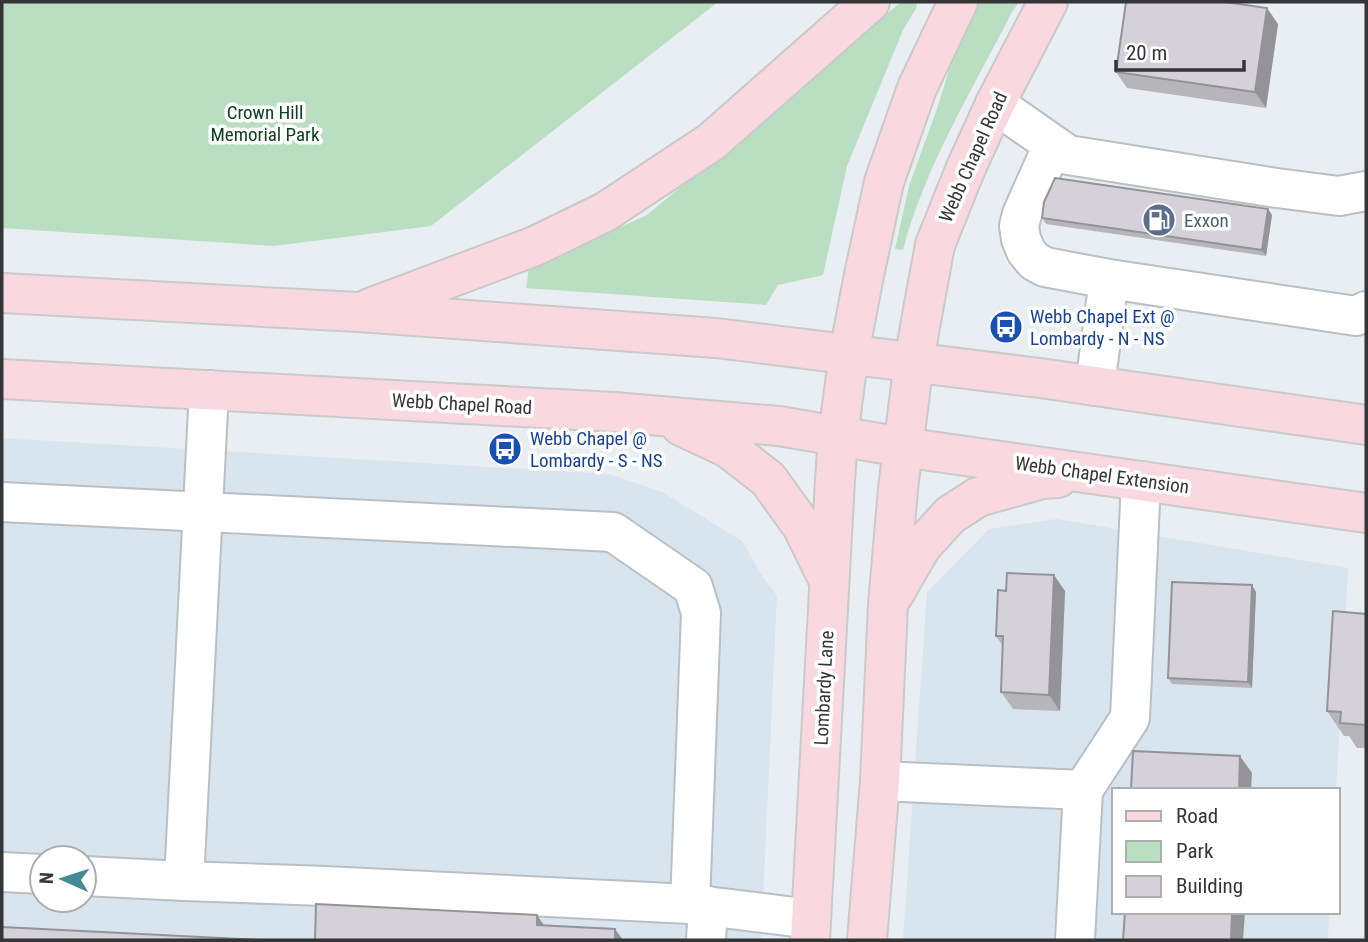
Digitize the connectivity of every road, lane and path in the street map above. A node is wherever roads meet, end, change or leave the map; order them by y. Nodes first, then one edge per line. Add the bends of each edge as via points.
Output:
1 (870, 2) edge
2 (958, 2) edge
3 (1048, 2) edge
4 (995, 104) junction
5 (1054, 145) junction
6 (1366, 191) edge
7 (1110, 279) junction
8 (2, 293) edge
9 (1366, 311) edge
10 (358, 312) junction
11 (849, 353) junction
12 (914, 361) junction
13 (2, 379) edge
14 (1095, 386) junction
15 (209, 390) junction
16 (614, 412) junction
17 (1366, 425) edge
18 (838, 436) junction
19 (902, 447) junction
20 (1126, 479) junction
21 (2, 502) edge
22 (203, 512) junction
23 (1366, 513) edge
24 (830, 582) junction
25 (888, 605) junction
26 (880, 781) junction
27 (1083, 790) junction
28 (2, 872) edge
29 (28, 873) edge
30 (98, 877) edge
31 (184, 881) junction
32 (701, 916) edge
33 (811, 930) edge
34 (868, 931) edge
35 (1075, 940) edge

1 - 10 main road via 711,142 605,212 535,246
2 - 11 main road via 917,88 884,182
3 - 4 main road, Webb Chapel Road
4 - 5 lane
4 - 12 main road, Webb Chapel Road via 935,245
5 - 6 lane via 1069,155 1277,188 1339,196
5 - 7 lane via 1022,214 1019,226 1026,251 1045,267
7 - 9 lane via 1356,316
7 - 14 lane
8 - 10 main road
10 - 11 main road via 716,338
11 - 12 main road
11 - 18 main road
12 - 14 main road
12 - 19 main road, Webb Chapel Road
13 - 15 main road, Webb Chapel Road
14 - 17 main road
15 - 16 main road, Webb Chapel Road
15 - 22 lane
16 - 18 main road, Webb Chapel Road via 779,426
16 - 24 main road via 681,425 728,448 768,479 802,526
18 - 19 main road, Webb Chapel Extension
18 - 24 main road, Lombardy Lane
19 - 20 main road, Webb Chapel Extension
19 - 25 main road
20 - 23 main road, Webb Chapel Extension
20 - 25 main road via 1042,479 978,497 950,515 921,547
20 - 27 lane via 1130,718
21 - 22 lane
22 - 31 lane
22 - 32 lane via 613,532 693,587 701,613
24 - 33 main road, Lombardy Lane
25 - 26 main road
26 - 27 lane
26 - 34 main road
27 - 35 lane
28 - 29 lane
30 - 31 lane
31 - 32 lane via 325,886
32 - 33 lane
33 - 34 main road

